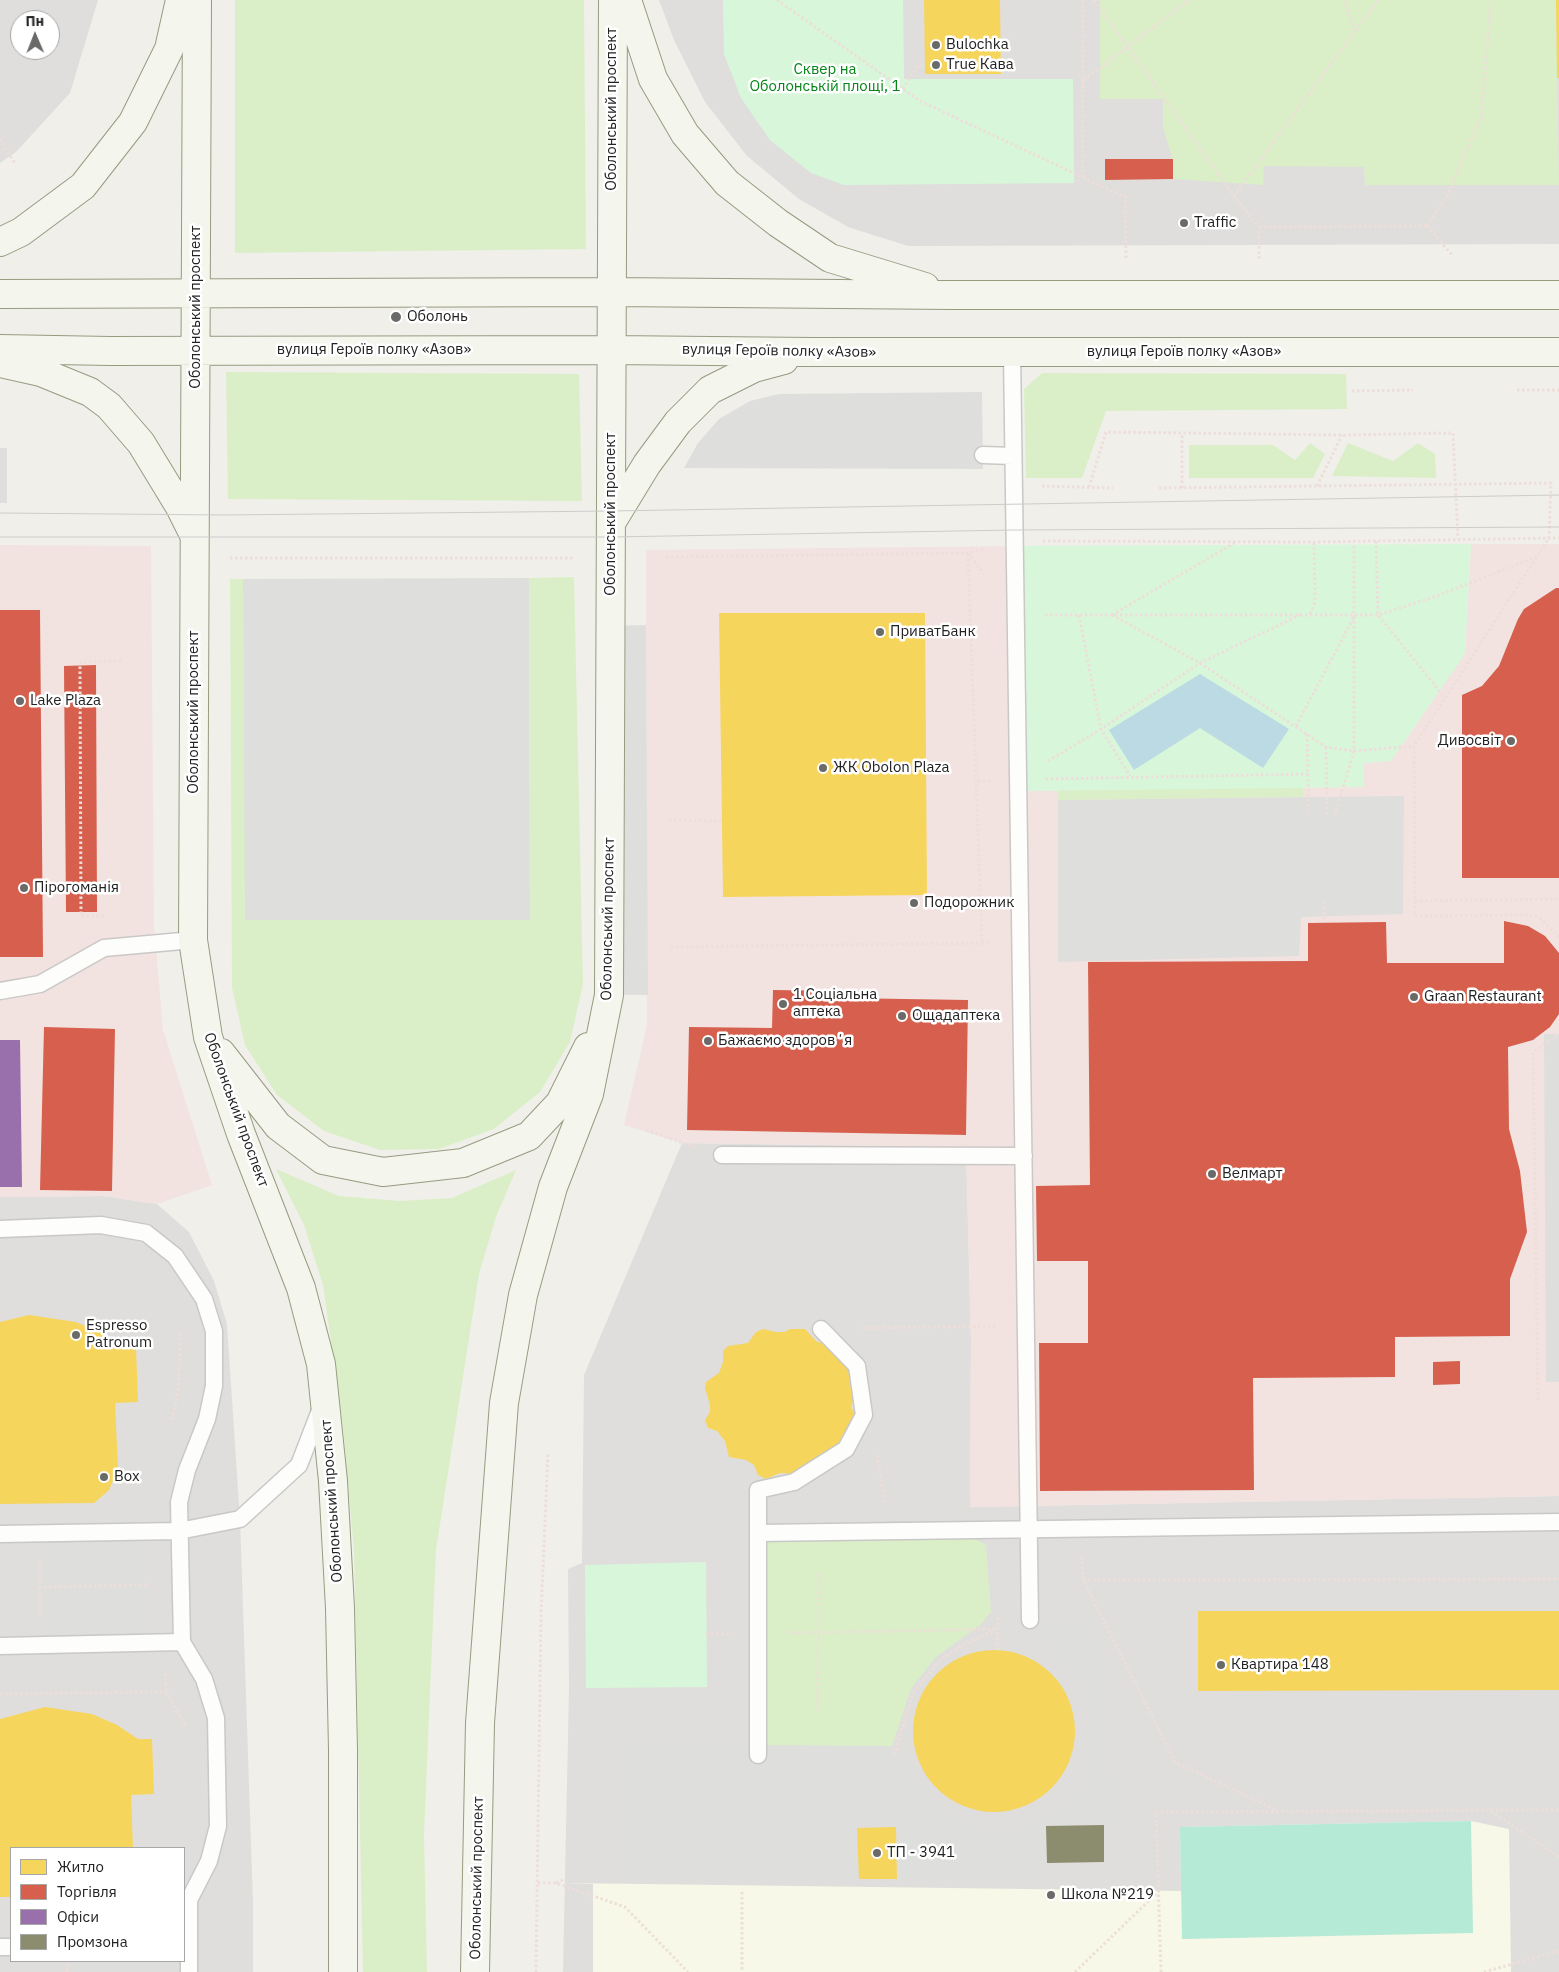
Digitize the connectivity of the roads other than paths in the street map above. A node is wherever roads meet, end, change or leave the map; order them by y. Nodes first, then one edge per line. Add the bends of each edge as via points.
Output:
1 (180, 0) edge
2 (198, 0) edge
3 (613, 0) edge
4 (627, 0) edge
5 (0, 242) edge
6 (612, 292) junction
7 (196, 293) junction
8 (0, 294) edge
9 (952, 295) junction
10 (1559, 295) edge
11 (0, 349) edge
12 (196, 350) junction
13 (611, 350) junction
14 (812, 352) junction
15 (1559, 352) edge
16 (1012, 353) junction
17 (0, 363) edge
18 (983, 455) dead end
19 (1014, 456) junction
20 (611, 522) junction
21 (194, 535) junction
22 (193, 940) junction
23 (0, 990) edge
24 (609, 995) junction
25 (208, 1036) junction
26 (722, 1155) road end
27 (1024, 1156) junction
28 (0, 1229) edge
29 (821, 1329) road end
30 (325, 1399) junction
31 (1559, 1522) edge
32 (1029, 1529) junction
33 (179, 1531) junction
34 (758, 1532) junction
35 (0, 1534) edge
36 (1030, 1620) dead end
37 (182, 1642) junction
38 (0, 1646) edge
39 (758, 1755) dead end
40 (186, 1944) edge
41 (189, 1972) edge
42 (343, 1972) edge
43 (475, 1972) edge

1 - 5 main road via 169,49 133,122 83,186 21,232
2 - 7 main road, Оболонський проспект
3 - 6 main road, Оболонський проспект
4 - 9 main road via 653,78 685,134 727,182 778,223 830,258
6 - 7 main road
6 - 9 main road
6 - 13 main road, Оболонський проспект
7 - 8 main road
7 - 12 main road, Оболонський проспект
9 - 10 main road
11 - 12 main road, вулиця Героїв полку «Азов»
12 - 13 main road, вулиця Героїв полку «Азов»
12 - 21 main road, Оболонський проспект
13 - 14 main road, вулиця Героїв полку «Азов»
13 - 20 main road, Оболонський проспект
14 - 16 main road, вулиця Героїв полку «Азов»
14 - 20 main road via 754,368 710,390 678,422
15 - 16 main road, вулиця Героїв полку «Азов»
16 - 19 lane
17 - 21 main road via 41,372 90,392 109,406 141,443
18 - 19 lane
19 - 27 lane
20 - 24 main road, Оболонський проспект
21 - 22 main road, Оболонський проспект
22 - 23 lane via 104,948 40,984
22 - 25 main road, Оболонський проспект
24 - 25 main road via 584,1060 560,1104 529,1136 463,1164 383,1172 324,1160 278,1126
24 - 43 main road, Оболонський проспект via 589,1094 553,1187 523,1294 504,1403 480,1723
25 - 30 main road, Оболонський проспект via 241,1134 301,1288 322,1364
26 - 27 lane
27 - 32 lane
28 - 33 lane via 100,1226 146,1233 176,1256 204,1299 214,1331 214,1386 179,1502
29 - 34 lane via 857,1366 864,1415 846,1448 794,1482 758,1490
30 - 33 lane via 299,1465 262,1501 240,1519
30 - 42 main road, Оболонський проспект via 340,1608
31 - 32 lane
32 - 34 lane
32 - 36 lane
33 - 35 lane
33 - 37 lane
34 - 39 lane
37 - 38 lane
37 - 40 lane via 204,1679 216,1718 218,1826 209,1861 189,1900
40 - 41 lane

